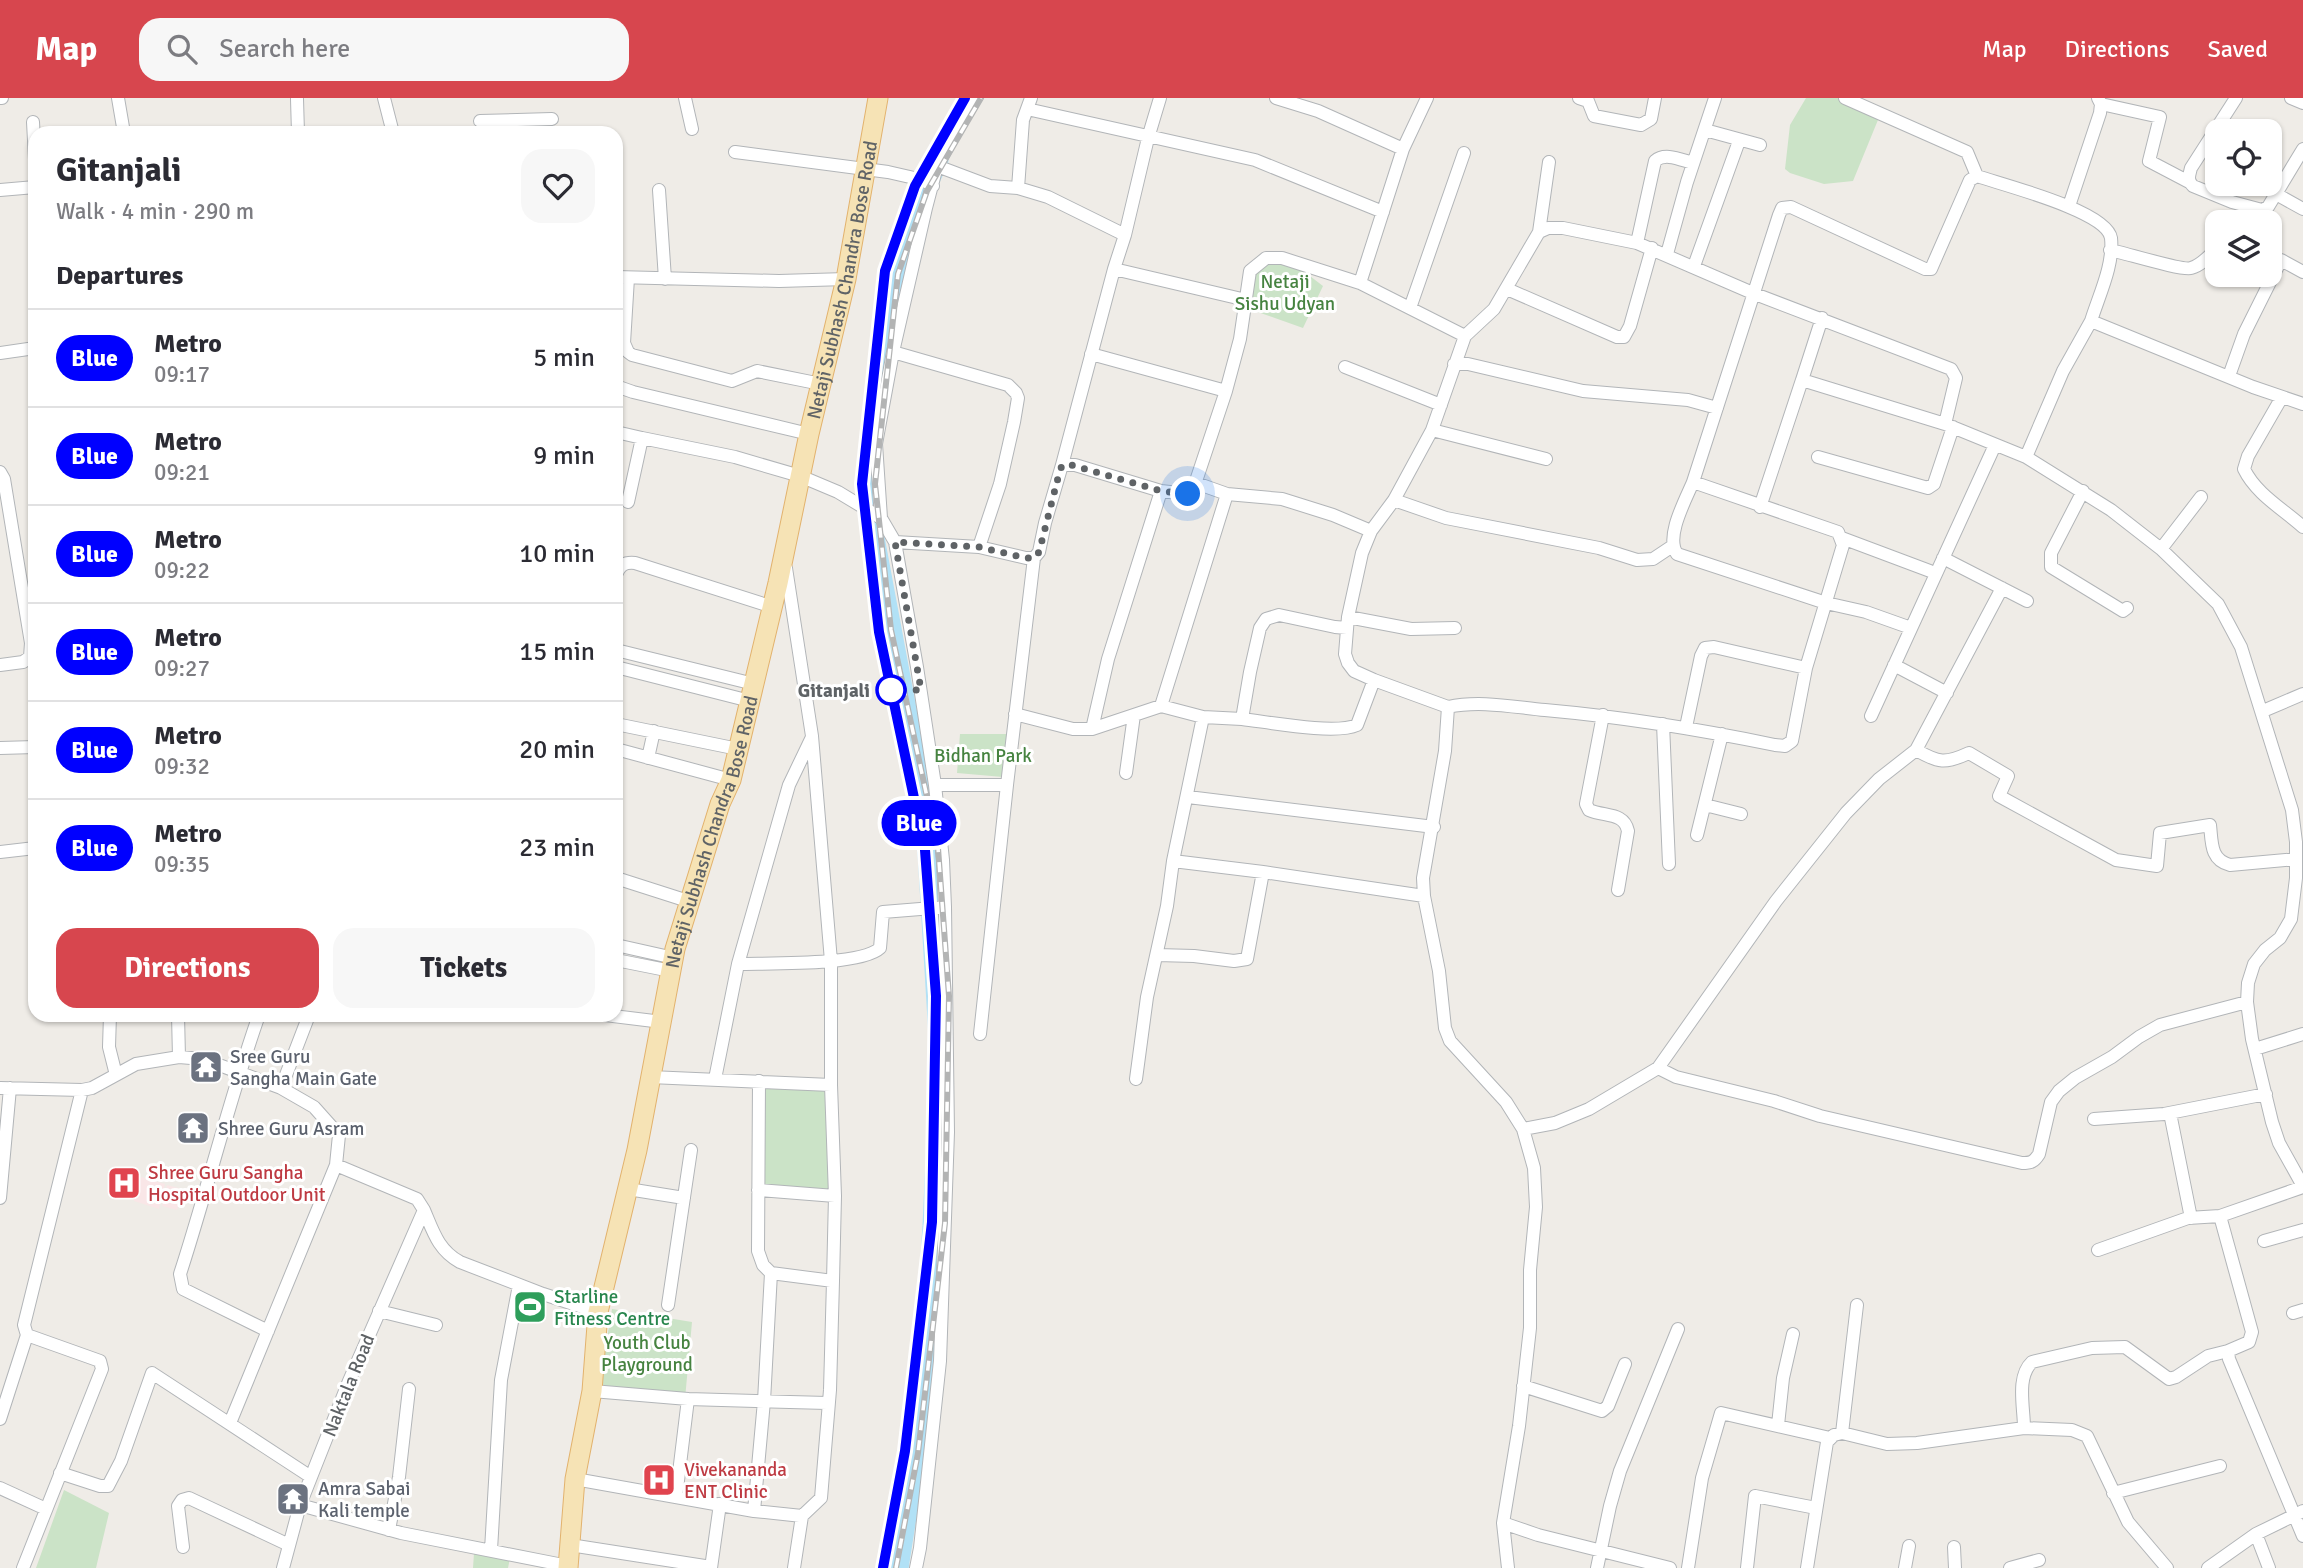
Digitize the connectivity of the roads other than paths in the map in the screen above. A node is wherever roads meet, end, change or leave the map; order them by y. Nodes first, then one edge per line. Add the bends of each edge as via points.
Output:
1 (118, 98) edge
2 (384, 98) edge
3 (685, 98) edge
4 (878, 98) edge
5 (975, 98) edge
6 (1160, 98) edge
7 (1276, 98) edge
8 (1427, 98) edge
9 (1580, 98) edge
10 (1655, 98) edge
11 (1715, 98) edge
12 (1845, 98) edge
13 (2235, 98) edge
14 (2291, 98) edge
15 (297, 99) edge
16 (2100, 101) edge
17 (1029, 103) edge
18 (2303, 103) edge
19 (552, 119) dead end
20 (480, 121) dead end
21 (33, 122) dead end
22 (33, 126) edge
23 (123, 126) edge
24 (298, 126) edge
25 (391, 126) edge
26 (500, 126) edge
27 (510, 126) edge
28 (692, 129) dead end
29 (1705, 130) junction
30 (1148, 138) junction
31 (1739, 141) junction
32 (1760, 145) dead end
33 (1403, 149) junction
34 (2303, 149) edge
35 (735, 152) dead end
36 (1464, 153) dead end
37 (1549, 162) dead end
38 (1693, 163) junction
39 (937, 166) junction
40 (864, 168) junction
41 (1977, 176) junction
42 (2189, 182) junction
43 (2282, 184) edge
44 (933, 186) junction
45 (28, 188) edge
46 (1018, 188) junction
47 (0, 190) edge
48 (659, 190) dead end
49 (2280, 196) edge
50 (2069, 206) junction
51 (2303, 209) edge
52 (2247, 210) edge
53 (1383, 212) junction
54 (1539, 232) junction
55 (1125, 235) junction
56 (1637, 243) junction
57 (1652, 248) junction
58 (2110, 250) junction
59 (1667, 254) junction
60 (2205, 259) edge
61 (2282, 261) edge
62 (1694, 266) junction
63 (1114, 269) junction
64 (2303, 272) edge
65 (623, 277) edge
66 (665, 279) junction
67 (846, 279) junction
68 (1360, 283) junction
69 (2263, 287) edge
70 (1507, 289) junction
71 (1755, 293) junction
72 (1246, 300) junction
73 (1410, 308) junction
74 (623, 310) edge
75 (1822, 318) junction
76 (2091, 321) junction
77 (1465, 336) junction
78 (28, 349) edge
79 (893, 352) junction
80 (0, 353) edge
81 (1091, 354) junction
82 (1454, 364) junction
83 (1345, 367) dead end
84 (2229, 376) junction
85 (1802, 380) junction
86 (821, 384) junction
87 (623, 388) edge
88 (1226, 391) junction
89 (2282, 397) junction
90 (2303, 404) edge
91 (1441, 405) junction
92 (1717, 408) junction
93 (1949, 426) junction
94 (1432, 430) junction
95 (623, 434) edge
96 (809, 434) junction
97 (642, 438) junction
98 (1995, 445) junction
99 (1818, 457) dead end
100 (2025, 457) junction
101 (1546, 460) dead end
102 (1062, 466) junction
103 (0, 472) edge
104 (800, 476) junction
105 (1693, 482) junction
106 (1196, 483) junction
107 (1161, 491) junction
108 (2083, 491) junction
109 (1227, 494) junction
110 (2201, 497) dead end
111 (1394, 500) junction
112 (628, 502) dead end
113 (1760, 507) junction
114 (879, 517) junction
115 (2303, 527) edge
116 (1371, 531) junction
117 (1842, 538) junction
118 (895, 542) junction
119 (979, 547) junction
120 (1671, 547) junction
121 (2161, 550) junction
122 (784, 558) junction
123 (1034, 558) junction
124 (1943, 558) junction
125 (623, 564) edge
126 (1930, 571) dead end
127 (2002, 588) junction
128 (2028, 601) dead end
129 (1826, 603) junction
130 (773, 607) junction
131 (2127, 608) dead end
132 (28, 620) edge
133 (1348, 622) junction
134 (1455, 628) dead end
135 (1911, 628) junction
136 (623, 652) edge
137 (28, 658) edge
138 (0, 665) edge
139 (1894, 665) junction
140 (623, 668) edge
141 (1806, 668) junction
142 (1374, 680) junction
143 (1947, 692) junction
144 (752, 693) junction
145 (2303, 694) edge
146 (1161, 706) junction
147 (1448, 707) junction
148 (2263, 711) junction
149 (1015, 714) junction
150 (1135, 715) junction
151 (1603, 715) junction
152 (1871, 716) dead end
153 (1203, 717) junction
154 (1242, 719) junction
155 (1663, 724) junction
156 (623, 725) edge
157 (1686, 727) junction
158 (1091, 729) junction
159 (654, 731) junction
160 (1722, 734) junction
161 (812, 736) junction
162 (28, 747) edge
163 (0, 748) edge
164 (738, 749) junction
165 (1916, 750) junction
166 (623, 751) edge
167 (648, 758) junction
168 (1126, 773) dead end
169 (731, 780) junction
170 (935, 785) junction
171 (1007, 785) junction
172 (1188, 797) junction
173 (1705, 805) junction
174 (2297, 810) edge
175 (1741, 814) dead end
176 (1434, 827) junction
177 (1697, 835) dead end
178 (28, 849) edge
179 (0, 852) edge
180 (2296, 859) junction
181 (1173, 861) junction
182 (1669, 864) dead end
183 (1263, 872) junction
184 (623, 880) edge
185 (1618, 890) dead end
186 (1424, 895) junction
187 (691, 902) junction
188 (937, 907) junction
189 (2297, 919) edge
190 (623, 948) edge
191 (1157, 956) junction
192 (623, 961) edge
193 (831, 961) junction
194 (738, 964) junction
195 (672, 965) junction
196 (2247, 1002) junction
197 (623, 1017) edge
198 (110, 1022) edge
199 (178, 1022) edge
200 (257, 1022) edge
201 (306, 1022) edge
202 (662, 1022) junction
203 (980, 1034) dead end
204 (2303, 1034) edge
205 (2255, 1049) junction
206 (179, 1057) junction
207 (1658, 1068) junction
208 (239, 1073) junction
209 (116, 1075) junction
210 (650, 1077) junction
211 (715, 1079) junction
212 (1136, 1079) dead end
213 (759, 1081) junction
214 (831, 1085) junction
215 (281, 1087) junction
216 (5, 1088) edge
217 (82, 1090) junction
218 (2266, 1094) junction
219 (2170, 1113) junction
220 (2094, 1119) dead end
221 (1523, 1129) junction
222 (691, 1150) dead end
223 (336, 1165) junction
224 (2303, 1186) edge
225 (628, 1189) junction
226 (758, 1190) junction
227 (835, 1196) junction
228 (0, 1198) edge
229 (684, 1198) junction
230 (424, 1210) junction
231 (2220, 1216) junction
232 (2191, 1218) junction
233 (2303, 1230) edge
234 (2264, 1241) dead end
235 (2098, 1250) dead end
236 (771, 1273) junction
237 (833, 1281) junction
238 (519, 1285) junction
239 (668, 1305) dead end
240 (1857, 1305) dead end
241 (379, 1311) junction
242 (598, 1312) junction
243 (436, 1325) dead end
244 (1678, 1329) dead end
245 (268, 1331) junction
246 (1793, 1334) dead end
247 (27, 1335) junction
248 (2228, 1352) junction
249 (1625, 1364) dead end
250 (1523, 1386) junction
251 (409, 1389) dead end
252 (592, 1391) junction
253 (688, 1399) junction
254 (764, 1401) junction
255 (827, 1403) junction
256 (0, 1419) edge
257 (230, 1423) junction
258 (1778, 1425) junction
259 (2024, 1428) junction
260 (1836, 1436) junction
261 (2220, 1466) dead end
262 (60, 1474) junction
263 (311, 1476) junction
264 (575, 1479) junction
265 (0, 1488) edge
266 (2113, 1493) junction
267 (676, 1497) junction
268 (720, 1504) junction
269 (300, 1506) junction
270 (1816, 1508) junction
271 (46, 1509) junction
272 (754, 1511) junction
273 (2299, 1513) edge
274 (802, 1516) junction
275 (1503, 1523) junction
276 (389, 1530) junction
277 (2256, 1534) junction
278 (2303, 1536) edge
279 (289, 1545) junction
280 (570, 1545) junction
281 (1909, 1546) dead end
282 (183, 1547) dead end
283 (1954, 1547) dead end
284 (491, 1550) junction
285 (1601, 1551) junction
286 (2039, 1560) dead end
287 (568, 1567) edge
288 (23, 1568) edge
289 (283, 1568) edge
290 (711, 1568) edge
291 (793, 1568) edge
292 (916, 1568) edge
293 (1508, 1568) edge
294 (1597, 1568) edge
295 (1670, 1568) edge
296 (1688, 1568) edge
297 (1747, 1568) edge
298 (1807, 1568) edge
299 (1905, 1568) edge
300 (1955, 1568) edge
301 (2010, 1568) edge
302 (2167, 1568) edge
303 (2208, 1568) edge
304 (2269, 1568) edge

1 - 23 street
2 - 25 street
3 - 28 street
4 - 40 main road, Netaji Subhash Chandra Bose Road
5 - 39 street
6 - 30 street
7 - 33 street via 1318,111
8 - 33 street
9 - 10 street via 1588,101 1594,116 1641,125 1651,119
11 - 29 street
12 - 41 street via 1967,152
13 - 42 street via 2191,168
14 - 18 street
15 - 24 street
16 - 42 street via 2160,117 2148,161
16 - 50 street
17 - 30 street
17 - 46 street via 1023,120
19 - 27 street
20 - 26 street
21 - 22 street
29 - 31 street
29 - 38 street
30 - 53 street via 1255,160
30 - 55 street
31 - 32 street
31 - 62 street
33 - 53 street
34 - 43 street
35 - 40 street
36 - 73 street
37 - 54 street
38 - 56 street via 1666,156 1654,161
38 - 59 street
39 - 44 street
39 - 46 street via 990,186
40 - 44 street
40 - 67 main road, Netaji Subhash Chandra Bose Road
41 - 50 street
41 - 71 street via 1970,180 1931,270 1791,207 1782,208
42 - 52 street
44 - 79 street
45 - 47 street
46 - 55 street via 1048,197
48 - 66 street
49 - 51 street
50 - 58 street via 2108,229
53 - 68 street
54 - 56 street via 1563,228
54 - 70 street
55 - 63 street
56 - 57 street
57 - 59 street
57 - 70 street via 1623,337
58 - 60 street via 2183,269
58 - 76 street
59 - 62 street
61 - 64 street
62 - 71 street
63 - 72 street
63 - 81 street
65 - 66 street
66 - 67 street
67 - 86 main road, Netaji Subhash Chandra Bose Road
68 - 72 street via 1282,258 1266,258 1251,271
68 - 73 street
69 - 84 street
70 - 77 street via 1494,309
71 - 75 street
71 - 92 street
72 - 88 street
73 - 77 street
74 - 86 street via 624,343 632,355 732,380 757,370
75 - 85 street
75 - 93 street via 1951,369 1956,377
76 - 84 street
76 - 100 street via 2063,370
77 - 82 street
78 - 80 street
79 - 114 street via 876,444
79 - 119 street via 1008,385 1016,393 1000,484
81 - 88 street
81 - 102 street
82 - 91 street
82 - 92 street via 1583,391 1688,400
83 - 91 street
84 - 89 street
85 - 93 street
85 - 113 street
86 - 96 main road, Netaji Subhash Chandra Bose Road
87 - 96 street
88 - 106 street
89 - 90 street
89 - 115 street via 2244,469 2263,494
91 - 94 street
92 - 105 street
93 - 98 street
93 - 99 street via 1934,484 1928,488
94 - 101 street
94 - 111 street
95 - 97 street
96 - 104 main road, Netaji Subhash Chandra Bose Road
97 - 104 street
97 - 112 street
98 - 100 street
98 - 124 street
100 - 108 street
102 - 107 street
102 - 123 street
103 - 132 street
104 - 114 street
104 - 122 main road, Netaji Subhash Chandra Bose Road
105 - 113 street
105 - 120 street
106 - 107 street via 1188,494
106 - 109 street
107 - 158 street
108 - 121 street
108 - 131 street via 2051,553 2051,567 2123,611
109 - 116 street via 1282,499
109 - 146 street
110 - 121 street
111 - 116 street
111 - 120 street via 1467,523 1598,548 1637,561 1653,559
113 - 117 street via 1838,532
114 - 118 street
116 - 133 street via 1357,570
117 - 126 street
117 - 129 street
118 - 119 street
118 - 170 street
119 - 123 street
120 - 129 street via 1676,554
121 - 148 street via 2218,604 2241,647
122 - 130 main road, Netaji Subhash Chandra Bose Road
122 - 161 street
123 - 149 street
124 - 127 street
124 - 135 street
125 - 130 street via 635,563
127 - 128 street
127 - 143 street
129 - 135 street
129 - 141 street
130 - 144 main road, Netaji Subhash Chandra Bose Road
133 - 134 street
133 - 142 street via 1348,663
133 - 154 street via 1335,628 1279,615 1266,619 1260,628
135 - 139 street
136 - 144 street
137 - 138 street
139 - 143 street
139 - 152 street
140 - 144 street
141 - 157 street via 1705,648
141 - 160 street via 1792,741 1774,745
142 - 147 street
142 - 154 street via 1357,725 1351,728
143 - 165 street
144 - 164 main road, Netaji Subhash Chandra Bose Road
145 - 148 street
146 - 150 street
146 - 153 street
147 - 151 street via 1477,703
147 - 176 street
148 - 174 street
149 - 158 street
149 - 171 street
150 - 158 street
150 - 168 street
151 - 155 street
151 - 185 street via 1586,804 1589,810 1626,822
153 - 154 street
153 - 172 street
155 - 157 street
155 - 182 street
156 - 159 street
157 - 160 street
159 - 164 street
159 - 167 street
160 - 173 street
161 - 193 street
161 - 194 street via 789,785
162 - 163 street
164 - 169 main road, Netaji Subhash Chandra Bose Road
165 - 180 street via 1936,761 1952,761 1969,753 2008,775 1999,796 2116,860 2157,866 2160,833 2210,825 2213,853 2223,864
165 - 207 street via 1846,813 1776,901
166 - 167 street
167 - 169 street
169 - 187 main road, Netaji Subhash Chandra Bose Road
170 - 171 street
170 - 188 street via 943,860
171 - 203 street
172 - 176 street
172 - 181 street
173 - 175 street
173 - 177 street
174 - 180 street
176 - 186 street
178 - 179 street
180 - 189 street
181 - 183 street
181 - 191 street
183 - 186 street
183 - 191 street via 1247,959
184 - 187 street
186 - 221 street via 1450,1041 1493,1085
187 - 195 main road, Netaji Subhash Chandra Bose Road
188 - 193 street via 883,912 880,948 875,953
188 - 292 street via 948,1132 941,1334
189 - 196 street via 2254,964
190 - 195 street
191 - 212 street
192 - 195 street
193 - 194 street
193 - 214 street
194 - 211 street
195 - 202 main road, Netaji Subhash Chandra Bose Road
196 - 205 street
196 - 207 street via 2160,1025 2075,1078 2051,1102 2039,1154 2030,1163 1819,1116
197 - 202 street
198 - 209 street via 109,1047
199 - 206 street
200 - 208 street
201 - 215 street
202 - 210 main road, Netaji Subhash Chandra Bose Road
204 - 205 street
205 - 218 street
206 - 208 street via 203,1059
206 - 209 street via 136,1065
207 - 221 street via 1589,1108 1555,1123
208 - 215 street
208 - 245 street via 180,1282 183,1289
209 - 217 street
210 - 211 street
210 - 225 main road, Netaji Subhash Chandra Bose Road
211 - 213 street
213 - 214 street
213 - 226 street
214 - 227 street
215 - 223 street via 314,1107 339,1135
216 - 217 street
216 - 228 street
217 - 247 street via 24,1325
218 - 219 street
218 - 224 street via 2279,1143
219 - 220 street
219 - 232 street
221 - 250 street via 1536,1185
222 - 229 street
223 - 230 street via 417,1199
223 - 245 street
224 - 231 street
225 - 229 street
225 - 242 main road, Netaji Subhash Chandra Bose Road
226 - 227 street
226 - 236 street via 758,1251
227 - 237 street
229 - 239 street
230 - 238 street via 447,1255
230 - 241 street, Naktala Road
231 - 232 street
231 - 248 street via 2252,1332 2249,1342
232 - 235 street
233 - 234 street
236 - 237 street
236 - 254 street
237 - 255 street
238 - 242 street
238 - 284 street via 501,1380
240 - 260 street
241 - 243 street
241 - 263 street, Naktala Road
242 - 252 main road, Netaji Subhash Chandra Bose Road
244 - 285 street via 1620,1471
245 - 257 street
246 - 258 street
247 - 256 street
247 - 262 street via 100,1361 102,1369
248 - 259 street via 2208,1356 2169,1379 2125,1347 2092,1348 2032,1362 2022,1379
248 - 273 street
249 - 250 street via 1602,1411
250 - 275 street
251 - 276 street
252 - 253 street
252 - 264 main road, Netaji Subhash Chandra Bose Road
253 - 254 street
253 - 267 street
254 - 255 street
254 - 272 street
255 - 274 street via 821,1498
257 - 262 street via 152,1373 108,1486
257 - 263 street
258 - 260 street
258 - 296 street via 1721,1413 1702,1478
259 - 260 street via 1917,1443 1887,1444
259 - 266 street via 2073,1430 2087,1436
260 - 270 street via 1827,1442
261 - 266 street
262 - 271 street
263 - 269 street, Naktala Road
264 - 267 street
264 - 280 main road, Netaji Subhash Chandra Bose Road
265 - 271 street
266 - 302 street via 2128,1522
267 - 268 street
268 - 272 street
268 - 290 street
269 - 276 street
269 - 279 street, Naktala Road
270 - 297 street via 1755,1496
270 - 298 street
271 - 288 street
272 - 274 street
273 - 277 street
273 - 278 street
274 - 291 street
275 - 285 street
275 - 293 street
276 - 284 street
277 - 303 street
277 - 304 street
279 - 282 street via 189,1498 178,1506
279 - 289 street, Naktala Road
280 - 287 main road, Netaji Subhash Chandra Bose Road
280 - 290 street
281 - 299 street
283 - 300 street
284 - 287 street
285 - 294 street
285 - 295 street
286 - 301 street

